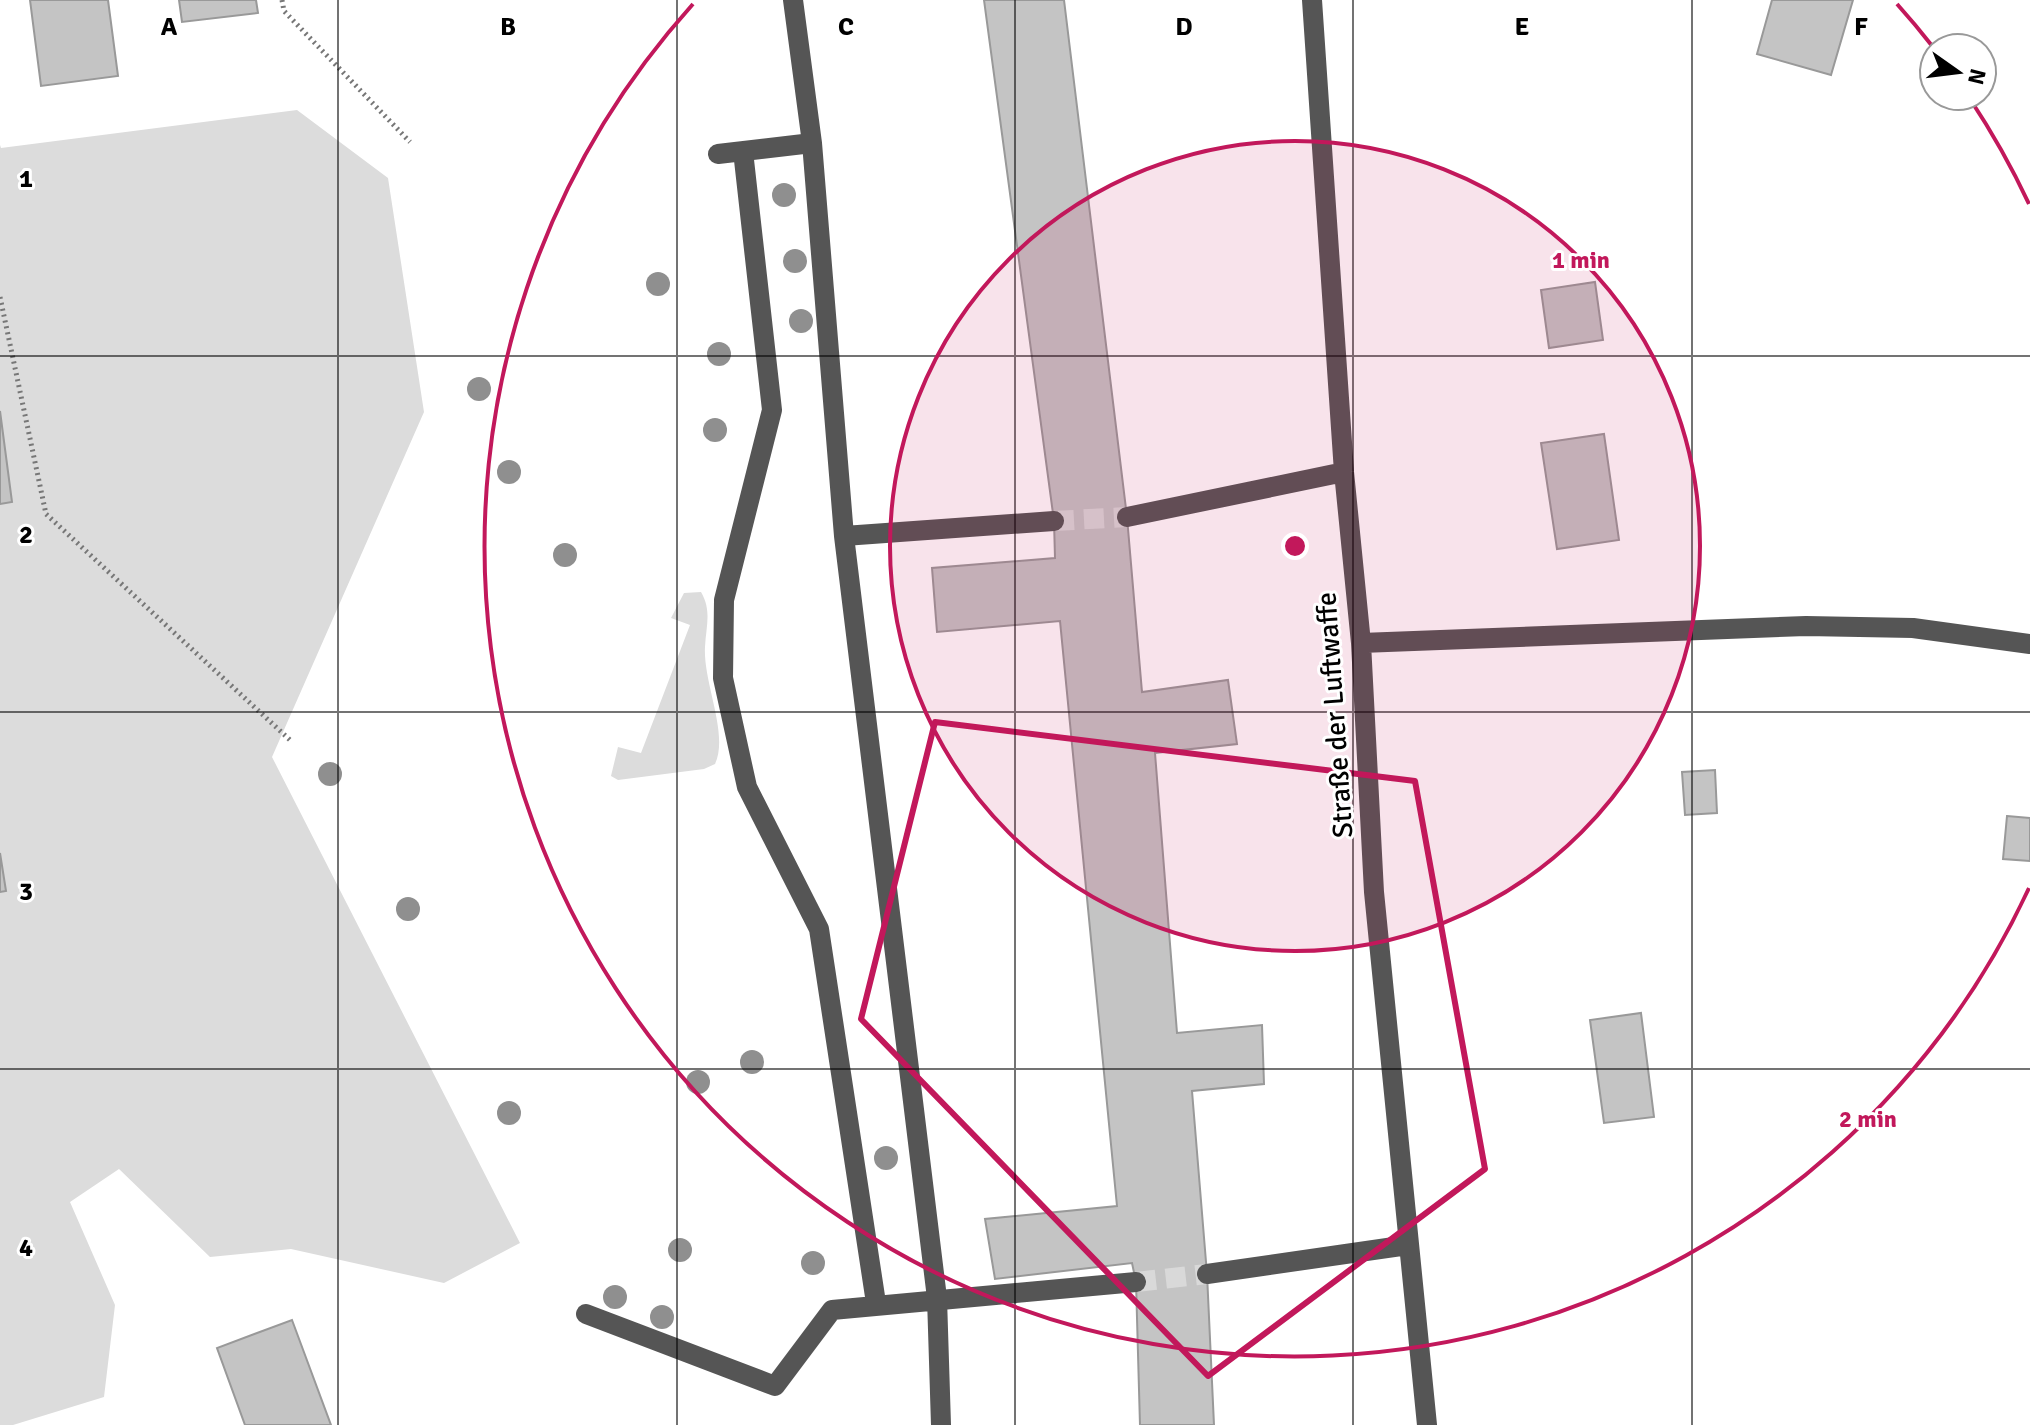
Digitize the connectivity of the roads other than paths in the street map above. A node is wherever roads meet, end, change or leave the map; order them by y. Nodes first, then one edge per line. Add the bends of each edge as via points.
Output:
1 (793, 0) edge
2 (1312, 0) edge
3 (812, 143) junction
4 (743, 151) junction
5 (718, 154) dead end
6 (1344, 472) junction
7 (1127, 517) tunnel mouth
8 (1054, 521) tunnel mouth
9 (844, 536) junction
10 (1361, 643) junction
11 (2030, 644) edge
12 (1408, 1245) junction
13 (1207, 1274) tunnel mouth
14 (1136, 1282) tunnel mouth
15 (937, 1298) junction
16 (876, 1303) junction
17 (586, 1314) dead end
18 (941, 1425) edge
19 (1427, 1425) edge

1 - 3 street
2 - 6 street, Straße der Luftwaffe
3 - 4 street
3 - 9 street
4 - 5 street
4 - 16 street via 772,410 724,600 723,678 747,787 819,929
6 - 7 street
6 - 10 street, Straße der Luftwaffe
8 - 9 street
9 - 15 street
10 - 11 street via 1806,626 1913,628
10 - 12 street, Straße der Luftwaffe via 1374,892
12 - 13 street
12 - 19 street, Straße der Luftwaffe
14 - 15 street
15 - 16 street
15 - 18 street
16 - 17 street via 832,1310 775,1386

